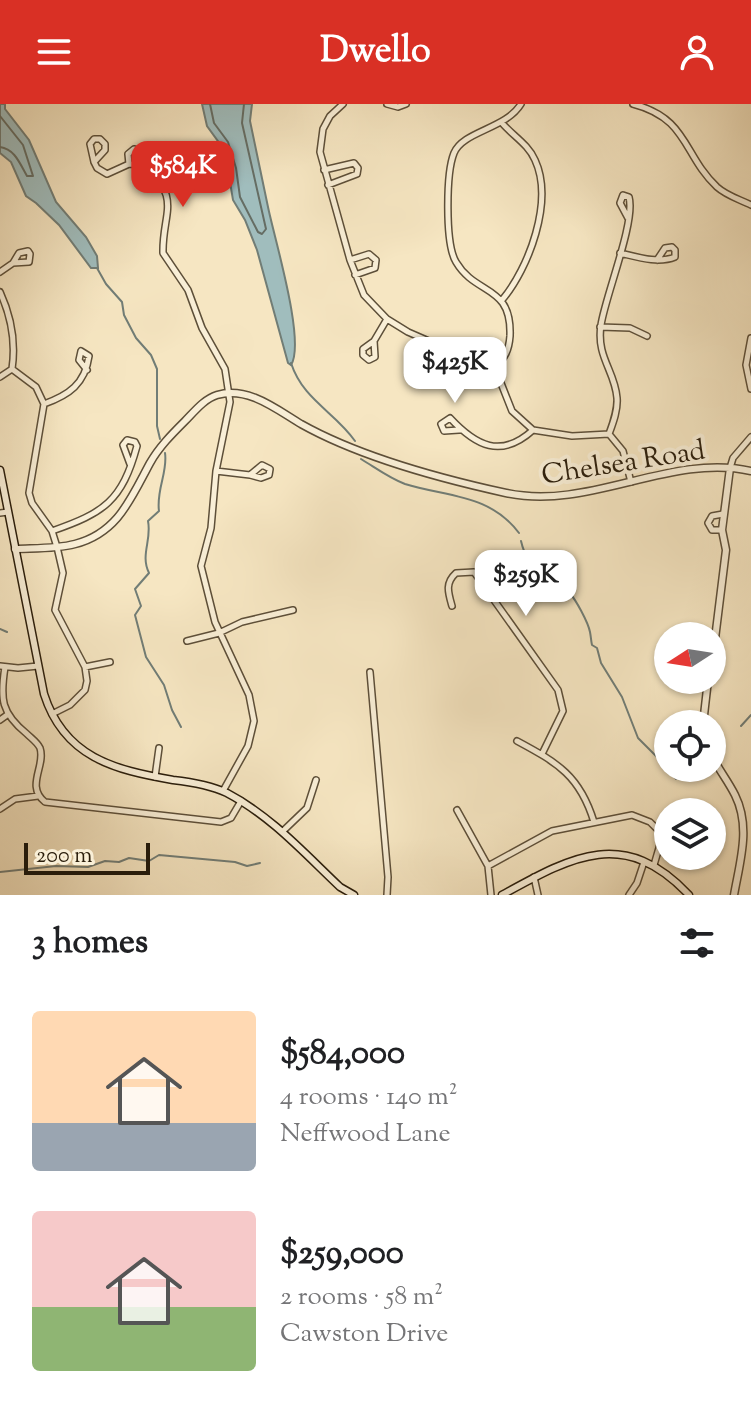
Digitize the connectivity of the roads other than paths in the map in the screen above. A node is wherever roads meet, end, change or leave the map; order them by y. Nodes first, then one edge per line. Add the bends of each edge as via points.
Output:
1 (343, 104) edge
2 (387, 104) edge
3 (406, 104) edge
4 (521, 104) edge
5 (633, 104) edge
6 (502, 123) junction
7 (94, 162) dead end
8 (129, 164) junction
9 (143, 165) junction
10 (324, 170) junction
11 (328, 185) junction
12 (751, 205) edge
13 (628, 218) dead end
14 (620, 253) junction
15 (350, 260) junction
16 (657, 260) dead end
17 (13, 263) dead end
18 (0, 272) edge
19 (355, 275) junction
20 (0, 292) edge
21 (502, 300) junction
22 (387, 319) junction
23 (600, 327) junction
24 (647, 336) dead end
25 (751, 338) edge
26 (374, 341) dead end
27 (495, 368) junction
28 (12, 369) junction
29 (87, 370) dead end
30 (0, 377) edge
31 (751, 389) edge
32 (229, 393) junction
33 (44, 404) junction
34 (459, 430) dead end
35 (533, 430) junction
36 (609, 434) junction
37 (751, 437) edge
38 (130, 464) dead end
39 (730, 468) junction
40 (0, 470) edge
41 (216, 471) junction
42 (751, 471) edge
43 (250, 475) dead end
44 (631, 483) junction
45 (4, 512) edge
46 (723, 514) junction
47 (722, 530) junction
48 (52, 531) junction
49 (57, 547) junction
50 (15, 549) junction
51 (452, 606) dead end
52 (293, 610) dead end
53 (717, 622) edge
54 (219, 633) junction
55 (187, 641) dead end
56 (110, 662) dead end
57 (38, 666) junction
58 (3, 667) edge
59 (85, 667) junction
60 (370, 672) dead end
61 (7, 715) junction
62 (51, 715) junction
63 (0, 720) edge
64 (517, 741) dead end
65 (159, 748) dead end
66 (542, 754) junction
67 (155, 777) junction
68 (726, 779) edge
69 (316, 780) dead end
70 (223, 791) junction
71 (38, 796) junction
72 (241, 801) junction
73 (0, 809) edge
74 (457, 810) dead end
75 (594, 822) junction
76 (654, 826) edge
77 (283, 831) junction
78 (644, 862) junction
79 (654, 865) edge
80 (488, 866) junction
81 (660, 870) edge
82 (534, 877) junction
83 (343, 892) edge
84 (354, 895) edge
85 (387, 895) edge
86 (491, 895) edge
87 (502, 895) edge
88 (538, 895) edge
89 (629, 895) edge
90 (689, 895) edge
91 (734, 895) edge

1 - 10 street via 323,129
2 - 3 street
4 - 6 street
5 - 12 street via 676,127 719,188
6 - 21 street via 531,151 541,193 531,250
6 - 21 street via 455,150 448,226 457,264
7 - 8 street via 107,174
8 - 9 street
8 - 9 street via 128,154 134,149 144,157
9 - 32 street via 169,202 163,253 188,290 225,369
10 - 11 street
10 - 11 street via 354,163 358,168 352,178
11 - 15 street
13 - 14 street
14 - 16 street
14 - 23 street
15 - 19 street
15 - 19 street via 369,254 376,260 375,268
17 - 18 street
19 - 22 street via 364,295
20 - 28 street via 9,312
21 - 27 street via 509,344
22 - 26 street
22 - 27 street
23 - 24 street via 630,328
23 - 36 street via 601,352 618,400
25 - 31 street via 746,365
27 - 35 street via 512,411
28 - 30 street
28 - 33 street via 36,387
29 - 33 street via 74,389
32 - 41 street
32 - 44 street, Chelsea Road via 262,401 316,432 368,453 505,493 561,496
32 - 49 street via 210,398 166,441 123,513 108,528 93,538
33 - 48 street via 29,493
34 - 35 street via 499,447 519,442
35 - 36 street
36 - 44 street via 623,451
37 - 39 street
38 - 48 street via 104,508
39 - 42 street, Chelsea Road
39 - 44 street, Chelsea Road
39 - 46 street
40 - 45 street
41 - 43 street
41 - 54 street via 201,566
45 - 50 street
46 - 47 street
46 - 47 street via 708,523 712,530
47 - 53 street via 726,550
48 - 49 street
49 - 50 street
49 - 59 street via 63,573 55,610
50 - 57 street
51 - 66 street via 449,579 474,572 558,690 563,711
52 - 54 street
54 - 55 street
54 - 70 street via 254,712 248,746
56 - 59 street
57 - 58 street
57 - 62 street
58 - 61 street via 0,693
59 - 62 street via 85,690
60 - 85 street
61 - 63 street
61 - 71 street via 40,749
62 - 67 street via 72,741 100,762
64 - 66 street
65 - 67 street
66 - 75 street via 571,775
67 - 70 street
68 - 91 street via 746,829
69 - 77 street via 307,808
70 - 72 street
71 - 72 street via 55,804 217,822 231,818
71 - 73 street via 15,799
72 - 77 street
74 - 80 street
75 - 76 street via 632,815
75 - 80 street via 542,835
77 - 83 street
78 - 79 street
78 - 82 street via 587,855
78 - 89 street
80 - 86 street
81 - 90 street
82 - 87 street
82 - 88 street
83 - 84 street

